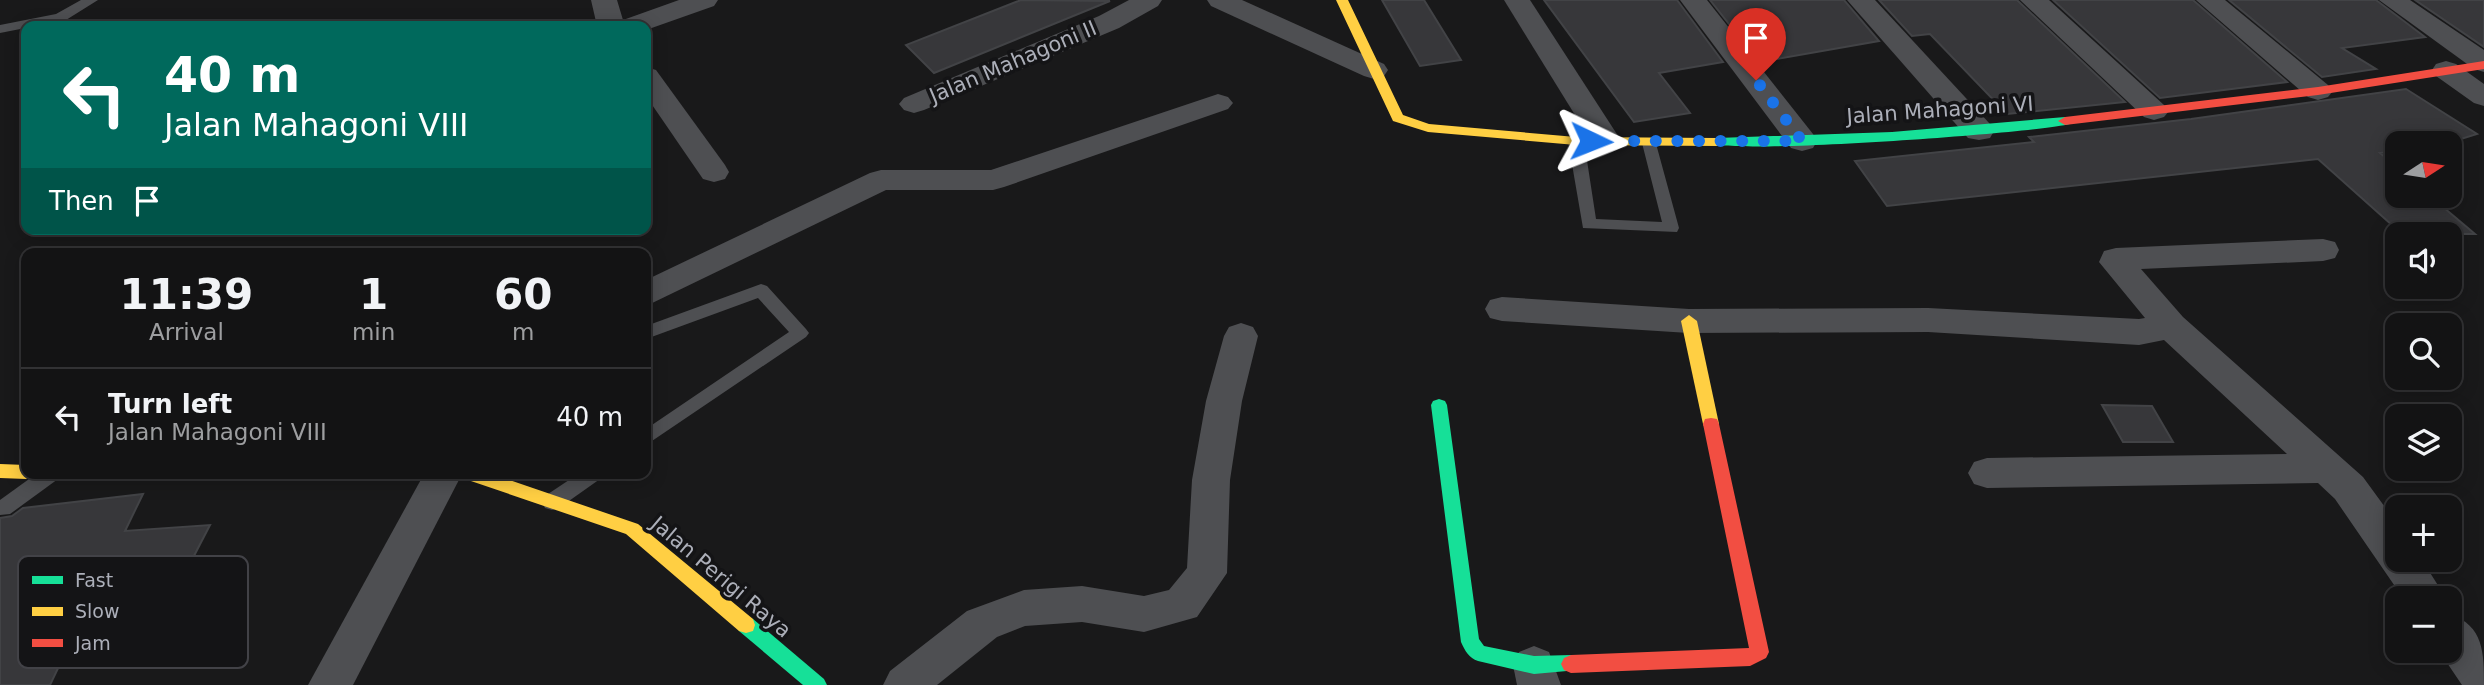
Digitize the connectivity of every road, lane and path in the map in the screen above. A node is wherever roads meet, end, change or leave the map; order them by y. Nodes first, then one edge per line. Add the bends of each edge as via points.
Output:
1 (91, 0) edge
2 (604, 0) edge
3 (705, 0) edge
4 (1149, 0) edge
5 (1220, 0) edge
6 (1342, 0) edge
7 (1517, 0) edge
8 (1693, 0) edge
9 (1860, 0) edge
10 (2033, 0) edge
11 (2208, 0) edge
12 (2392, 0) edge
13 (46, 21) edge
14 (610, 21) edge
15 (646, 21) edge
16 (21, 27) edge
17 (0, 29) edge
18 (2484, 64) edge
19 (1374, 70) junction
20 (2446, 71) junction
21 (651, 83) edge
22 (2318, 91) junction
23 (2484, 97) edge
24 (1218, 103) dead end
25 (914, 104) dead end
26 (2154, 111) junction
27 (1979, 131) junction
28 (1576, 141) junction
29 (1802, 141) junction
30 (1606, 142) junction
31 (1650, 143) junction
32 (714, 172) dead end
33 (2323, 250) dead end
34 (651, 292) edge
35 (1502, 309) dead end
36 (1689, 321) junction
37 (2171, 326) junction
38 (651, 331) edge
39 (1241, 336) dead end
40 (1439, 405) dead end
41 (651, 435) edge
42 (2328, 468) junction
43 (0, 471) edge
44 (21, 472) edge
45 (1987, 473) dead end
46 (44, 479) edge
47 (440, 479) edge
48 (485, 479) edge
49 (586, 479) edge
50 (552, 502) junction
51 (3, 509) dead end
52 (2385, 540) edge
53 (2462, 649) edge
54 (1536, 675) edge
55 (2484, 681) edge
56 (330, 685) edge
57 (817, 685) edge
58 (905, 685) edge

1 - 13 lane
2 - 14 street
3 - 15 street
4 - 25 street, Jalan Mahagoni II via 1109,22
5 - 19 street
6 - 19 street
7 - 30 street
8 - 29 street
9 - 27 street
10 - 26 street
11 - 22 street
12 - 18 street
16 - 17 lane
18 - 20 street, Jalan Mahagoni VI
19 - 28 street, Jalan Mahagoni VI via 1398,118 1429,128
20 - 22 street, Jalan Mahagoni VI
20 - 23 street
21 - 32 street
22 - 26 street, Jalan Mahagoni VI
24 - 34 street via 993,180 881,180
26 - 27 street, Jalan Mahagoni VI
27 - 29 street, Jalan Mahagoni VI
28 - 30 street, Jalan Mahagoni VI
28 - 31 lane via 1589,224 1671,228
29 - 31 street, Jalan Mahagoni VI
30 - 31 street, Jalan Mahagoni VI
33 - 37 street via 2116,259 2118,267
35 - 36 street
36 - 37 street via 1928,320 2139,332
36 - 54 street via 1759,652 1750,657
37 - 42 street
38 - 41 lane via 761,290 800,333
39 - 58 street via 1210,480 1207,573 1182,604 1144,614 1082,604 1024,608 982,624
40 - 54 street via 1470,642 1478,653
42 - 45 street
42 - 52 street via 2349,488
43 - 44 street
46 - 51 lane
47 - 56 street
48 - 50 street, Jalan Perigi Raya
49 - 50 lane
50 - 57 street, Jalan Perigi Raya via 632,529
53 - 55 street

